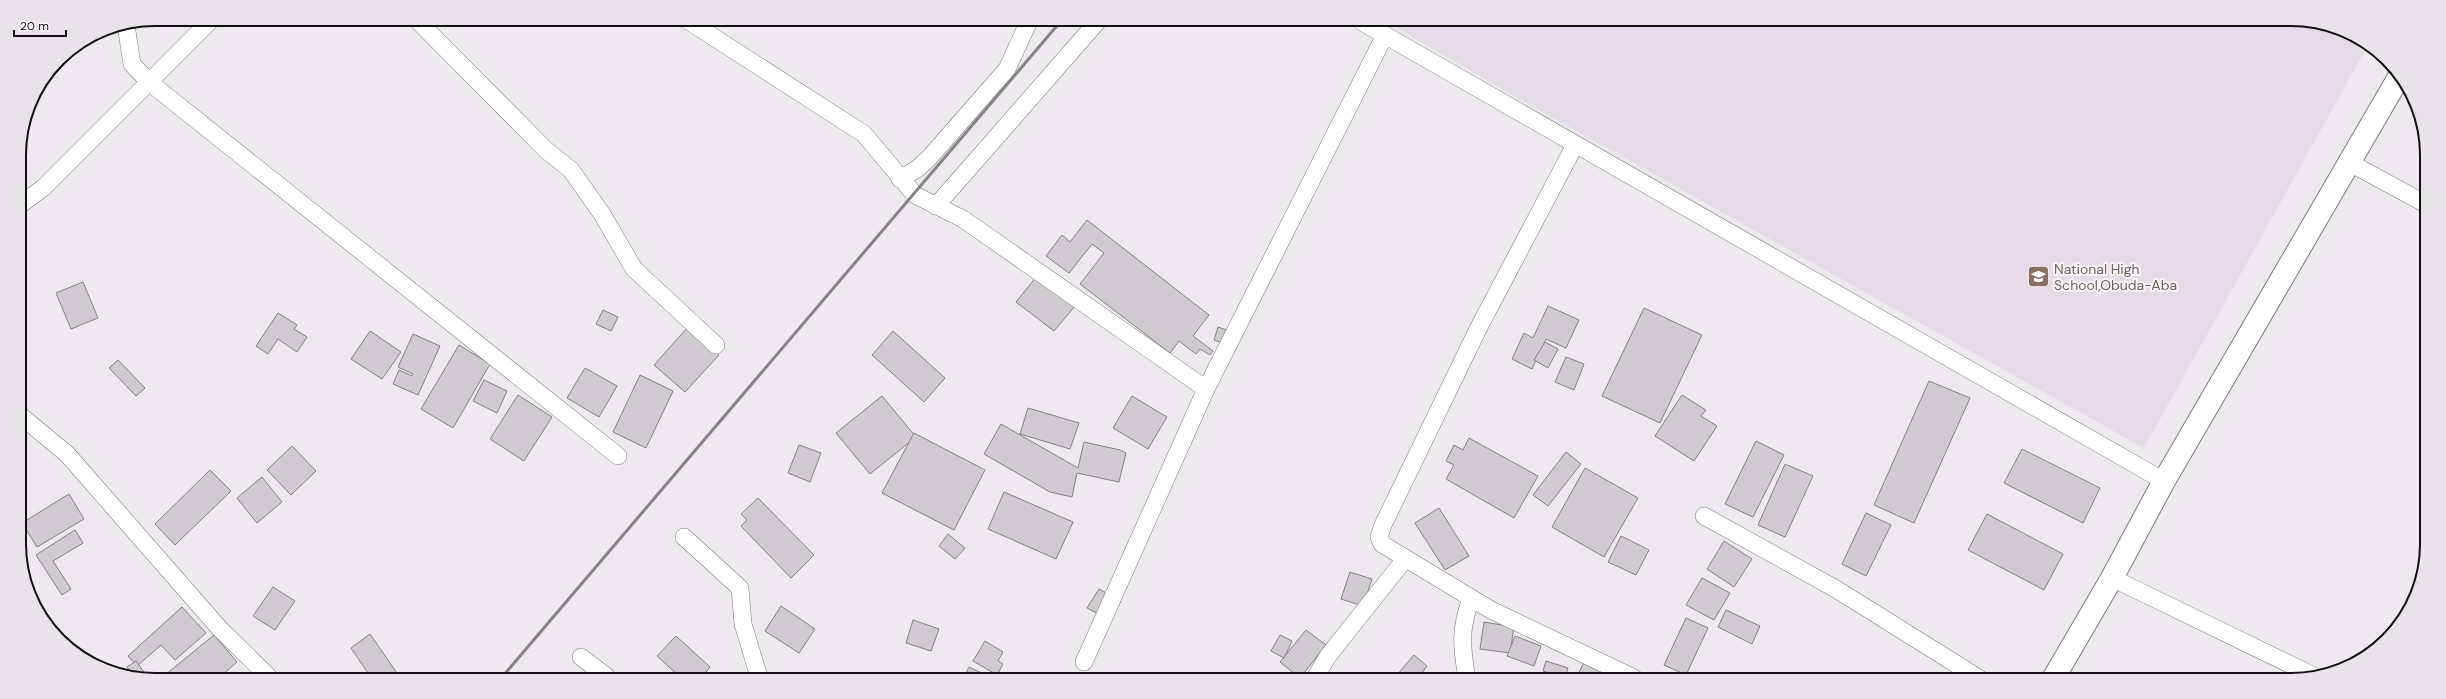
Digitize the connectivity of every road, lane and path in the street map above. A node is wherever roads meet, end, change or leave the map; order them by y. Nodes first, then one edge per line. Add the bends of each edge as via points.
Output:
1 (205, 26) edge
2 (423, 26) edge
3 (696, 26) edge
4 (1027, 26) edge
5 (1094, 26) edge
6 (1369, 26) edge
7 (127, 29) edge
8 (1385, 35) junction
9 (149, 82) junction
10 (2396, 82) edge
11 (1575, 145) junction
12 (2350, 163) junction
13 (900, 179) junction
14 (26, 201) edge
15 (2420, 201) edge
16 (936, 206) junction
17 (716, 345) dead end
18 (1206, 389) junction
19 (26, 420) edge
20 (618, 456) dead end
21 (2164, 481) junction
22 (1704, 516) dead end
23 (684, 537) dead end
24 (1405, 559) junction
25 (2112, 578) junction
26 (1471, 598) junction
27 (582, 658) dead end
28 (1084, 662) dead end
29 (2306, 672) edge
30 (265, 673) edge
31 (602, 673) edge
32 (758, 673) edge
33 (1318, 673) edge
34 (1466, 673) edge
35 (1623, 673) edge
36 (1970, 673) edge
37 (2057, 673) edge

1 - 9 street
2 - 17 street via 546,150 571,170 602,214 634,269
3 - 13 street via 864,134
4 - 13 street via 1007,69 930,158 917,170
5 - 16 street
6 - 8 street
7 - 9 street via 132,64
8 - 11 street
8 - 18 street
9 - 14 street via 44,188
9 - 20 street
10 - 12 highway
11 - 21 street
11 - 24 street via 1479,327 1382,525 1379,537 1382,544
12 - 15 street
12 - 21 highway
13 - 16 street via 915,195
16 - 18 street via 963,218
18 - 28 street
19 - 30 street via 67,454 220,629
21 - 25 highway
22 - 36 street via 1836,589
23 - 32 street via 740,588 743,624
24 - 26 street
24 - 33 street via 1328,656
25 - 29 street
25 - 37 highway
26 - 34 street via 1462,623
26 - 35 street via 1549,639
27 - 31 street

